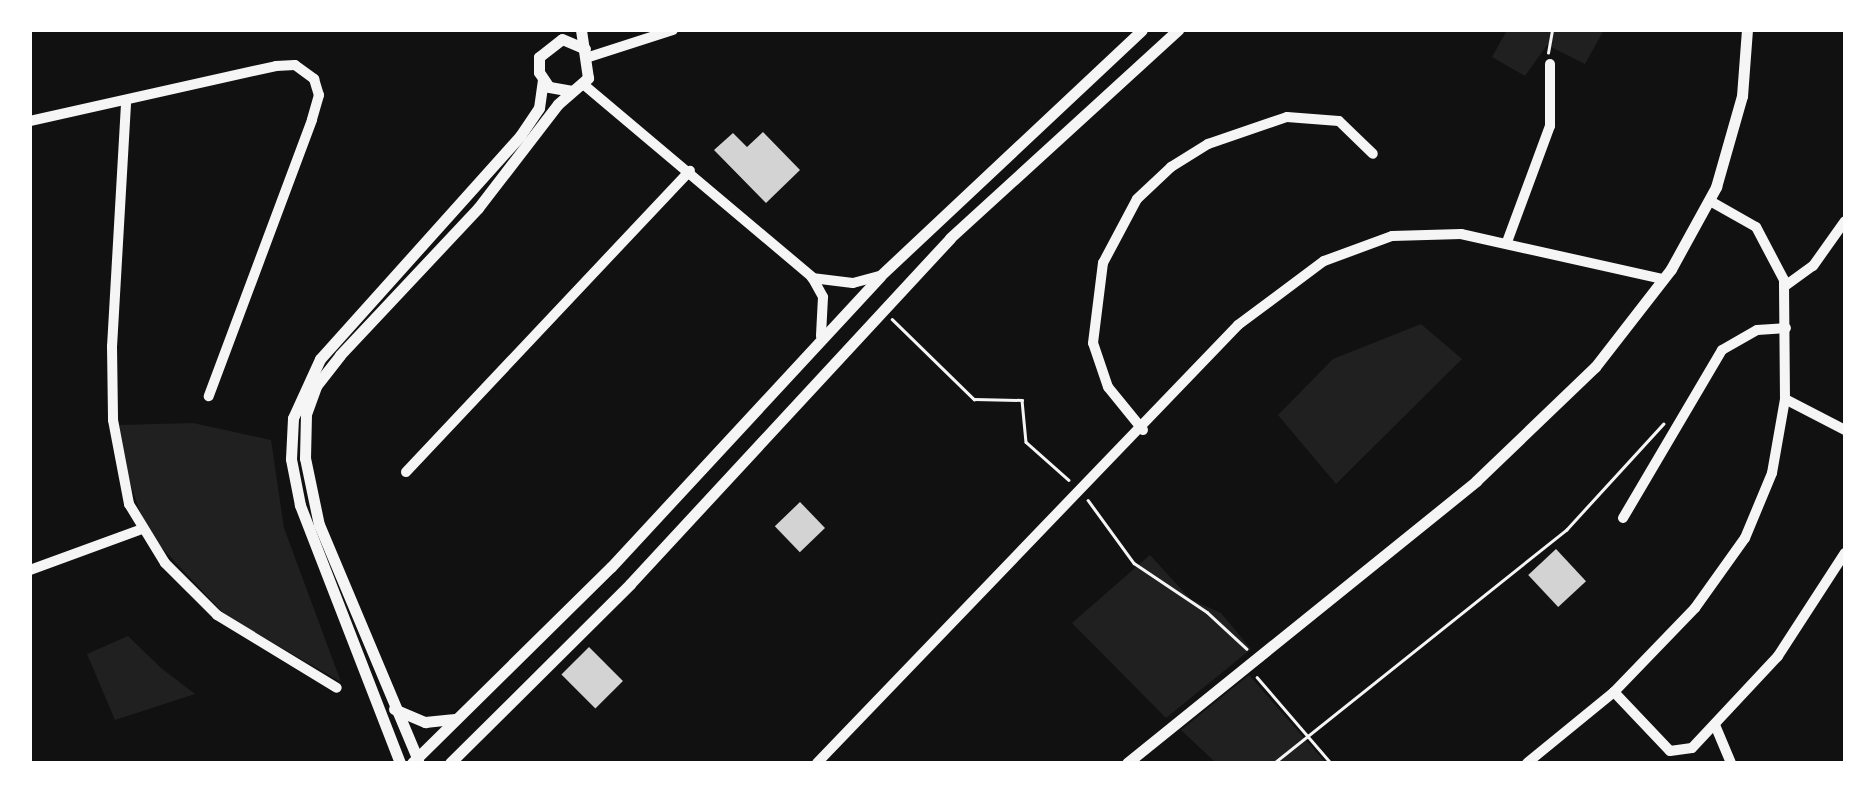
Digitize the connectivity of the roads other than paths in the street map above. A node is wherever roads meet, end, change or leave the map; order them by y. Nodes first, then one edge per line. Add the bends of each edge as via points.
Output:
1 (581, 30) edge
2 (674, 30) edge
3 (1142, 30) edge
4 (1178, 30) edge
5 (1747, 30) edge
6 (555, 36) edge
7 (587, 53) junction
8 (1550, 64) road end
9 (542, 80) junction
10 (578, 87) junction
11 (126, 104) junction
12 (30, 120) edge
13 (1373, 154) dead end
14 (690, 172) junction
15 (1710, 201) junction
16 (1845, 221) edge
17 (1507, 242) junction
18 (880, 276) junction
19 (812, 278) junction
20 (1663, 279) junction
21 (1785, 286) junction
22 (1786, 328) junction
23 (820, 336) junction
24 (209, 396) dead end
25 (1786, 399) junction
26 (1143, 430) junction
27 (1845, 430) edge
28 (406, 472) dead end
29 (1623, 518) dead end
30 (142, 529) junction
31 (1845, 553) edge
32 (30, 570) edge
33 (337, 688) dead end
34 (1614, 692) junction
35 (394, 709) junction
36 (455, 719) junction
37 (1715, 726) junction
38 (416, 760) edge
39 (400, 763) edge
40 (450, 763) edge
41 (817, 763) edge
42 (1127, 763) edge
43 (1527, 763) edge
44 (1731, 763) edge

1 - 7 street
2 - 7 street
3 - 18 street
4 - 40 street via 1037,152 881,308 630,584
5 - 15 street via 1735,131
6 - 7 street
6 - 9 street via 539,57
7 - 10 street
8 - 17 street via 1550,126
9 - 10 street via 557,91
9 - 39 street via 539,108 520,136 320,360 293,418 291,459 300,505
10 - 14 street
10 - 35 street via 478,208 340,355 308,405 304,448 313,506
11 - 12 street
11 - 24 street via 276,66 305,69 319,88
11 - 30 street via 112,346 122,480
13 - 26 street via 1339,121 1287,117 1208,144 1137,198 1103,264 1093,343 1108,388
14 - 19 street
14 - 28 street
15 - 20 street
15 - 21 street via 1756,227
16 - 21 street via 1813,266
17 - 20 street
17 - 26 street via 1430,233 1348,248 1258,305
18 - 19 street via 853,283
18 - 23 street
19 - 23 street via 822,297
20 - 42 street via 1548,417
21 - 22 street
22 - 25 street
22 - 29 street via 1757,330 1722,350
23 - 36 street via 610,568
25 - 27 street
25 - 34 street via 1772,473 1744,538 1704,598
26 - 41 street
30 - 32 street
30 - 33 street via 165,563 217,615
31 - 37 street via 1778,656
34 - 37 street via 1670,751 1692,748
34 - 43 street
35 - 36 street via 424,722
35 - 38 street
36 - 38 street
37 - 44 street

